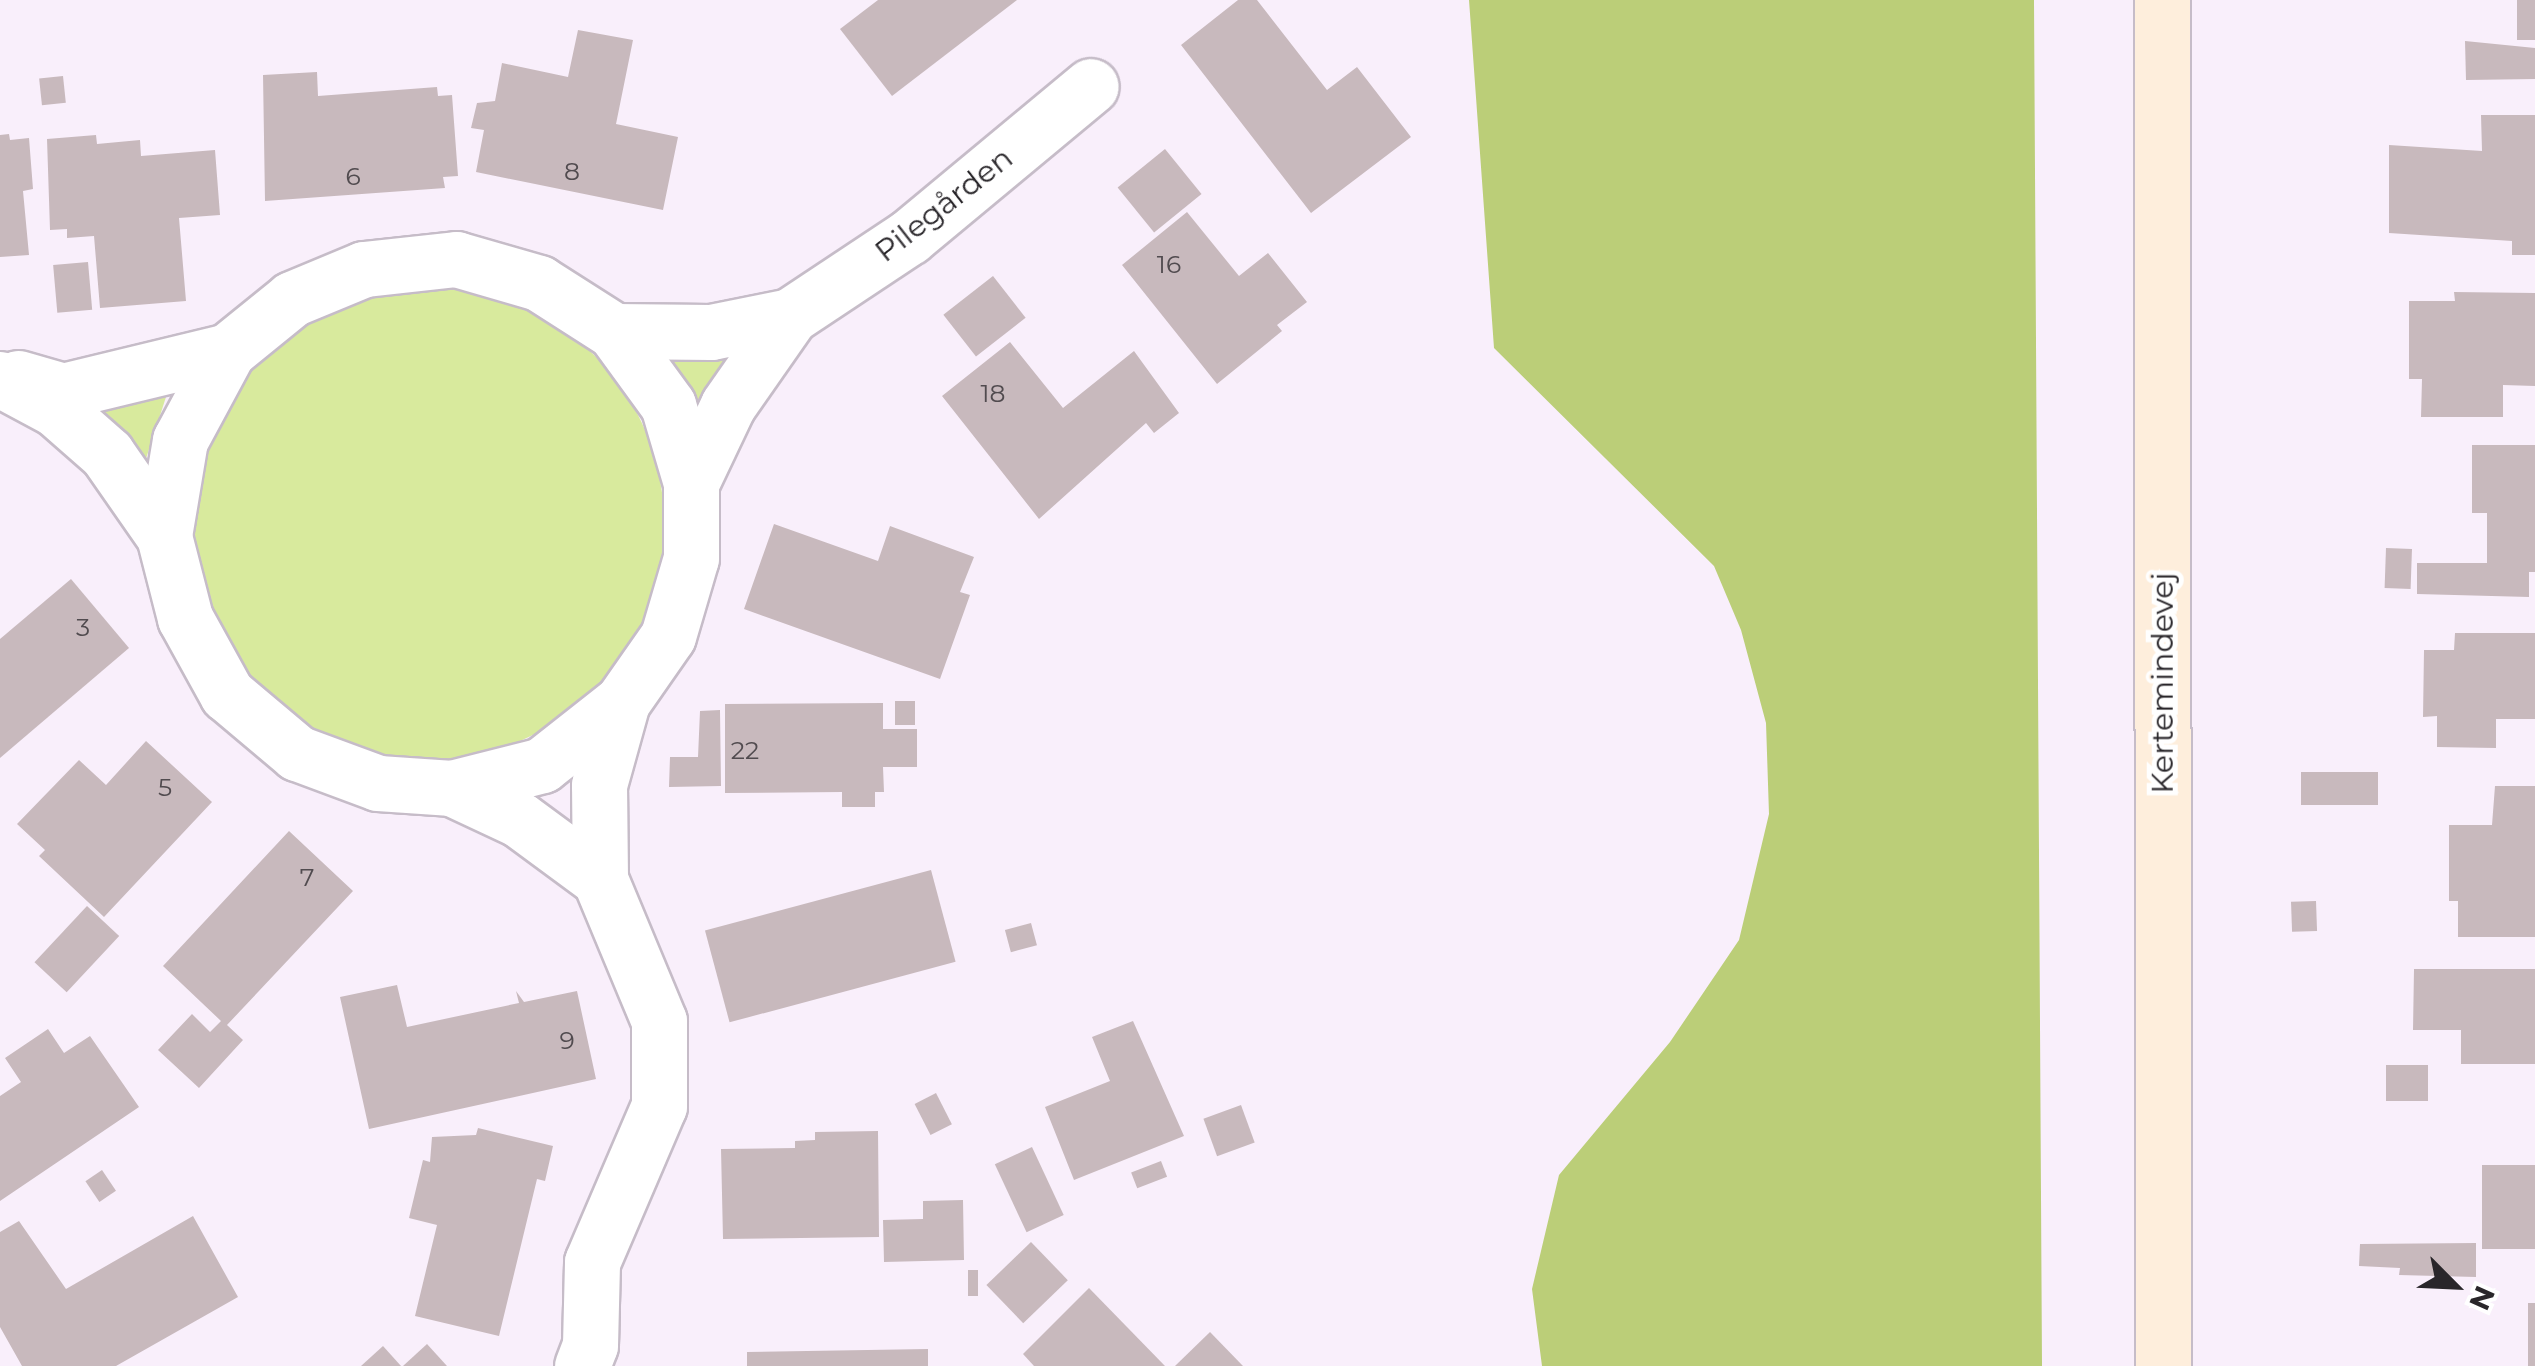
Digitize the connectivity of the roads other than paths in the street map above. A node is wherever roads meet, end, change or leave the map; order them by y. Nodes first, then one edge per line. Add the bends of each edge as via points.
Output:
1 (2162, 0) edge
2 (1092, 86) dead end
3 (790, 316) junction
4 (614, 331) junction
5 (228, 351) junction
6 (0, 376) edge
7 (691, 483) junction
8 (164, 536) junction
9 (622, 702) junction
10 (452, 788) junction
11 (600, 878) junction
12 (591, 1359) edge
13 (2164, 1366) edge

1 - 13 main road, Kertemindevej
2 - 3 street, Pilegården via 910,237
3 - 4 street, Pilegården via 711,332
3 - 7 street, Pilegården via 728,404
4 - 5 street, Pilegården via 539,283 456,259 346,277 292,299
4 - 7 street, Pilegården via 668,405
5 - 6 street, Pilegården via 63,391
5 - 8 street, Pilegården via 180,440
6 - 8 street, Pilegården via 56,409 107,454
7 - 9 street, Pilegården via 692,558 668,636
8 - 10 street, Pilegården via 184,618 227,694 297,753 378,782
9 - 10 street, Pilegården via 542,765
9 - 11 street, Pilegården via 599,786
10 - 11 street, Pilegården via 520,820
11 - 12 street, Pilegården via 659,1021 659,1106 592,1262

